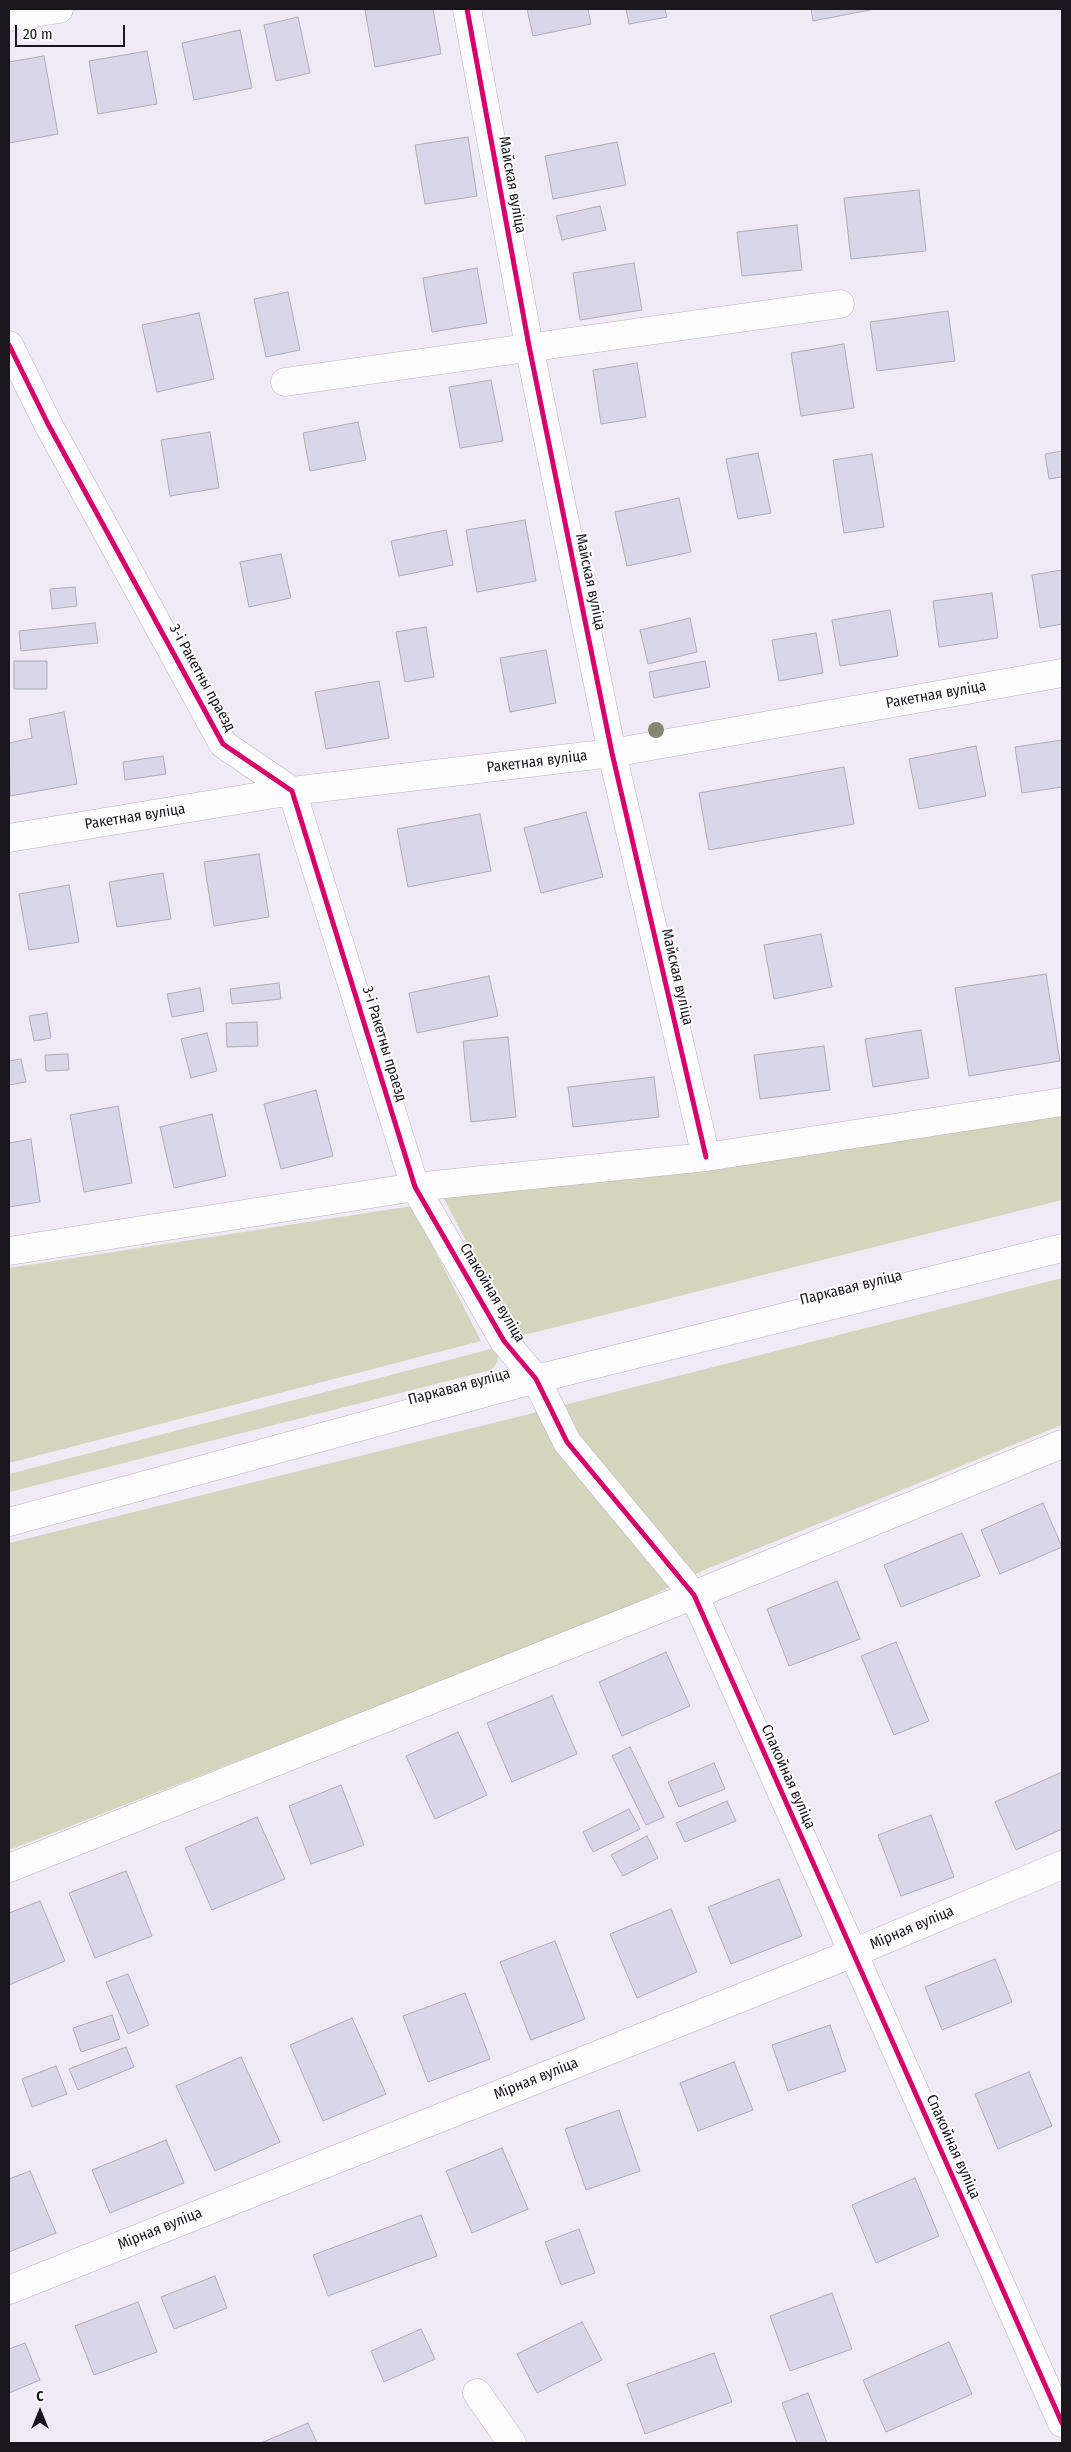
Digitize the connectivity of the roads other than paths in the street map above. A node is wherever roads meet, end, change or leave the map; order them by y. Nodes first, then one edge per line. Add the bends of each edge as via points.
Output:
1 (59, 9) edge
2 (467, 9) edge
3 (9, 17) edge
4 (840, 304) dead end
5 (9, 345) edge
6 (529, 346) junction
7 (284, 382) dead end
8 (1062, 673) edge
9 (612, 753) junction
10 (292, 791) junction
11 (9, 838) edge
12 (1062, 1102) edge
13 (706, 1157) junction
14 (415, 1187) junction
15 (1062, 1248) edge
16 (9, 1251) edge
17 (536, 1379) junction
18 (1062, 1444) edge
19 (9, 1522) edge
20 (694, 1595) junction
21 (1062, 1865) edge
22 (9, 1868) edge
23 (853, 1953) junction
24 (9, 2290) edge
25 (477, 2393) dead end
26 (1062, 2423) edge
27 (512, 2443) edge

1 - 3 street
2 - 6 street, Майская вуліца
4 - 6 street
5 - 10 street, 3-і Ракетны праезд via 223,744
6 - 7 street
6 - 9 street, Майская вуліца
8 - 9 street, Ракетная вуліца
9 - 10 street, Ракетная вуліца
9 - 13 street, Майская вуліца
10 - 11 street, Ракетная вуліца
10 - 14 street, 3-і Ракетны праезд
12 - 13 street
13 - 14 street
14 - 16 street
14 - 17 street, Спакойная вуліца via 504,1341
15 - 17 street, Паркавая вуліца
17 - 19 street, Паркавая вуліца
17 - 20 street, Спакойная вуліца via 567,1442
18 - 20 street
20 - 22 street
20 - 23 street, Спакойная вуліца
21 - 23 street, Мірная вуліца
23 - 24 street, Мірная вуліца
23 - 26 street, Спакойная вуліца
25 - 27 street

